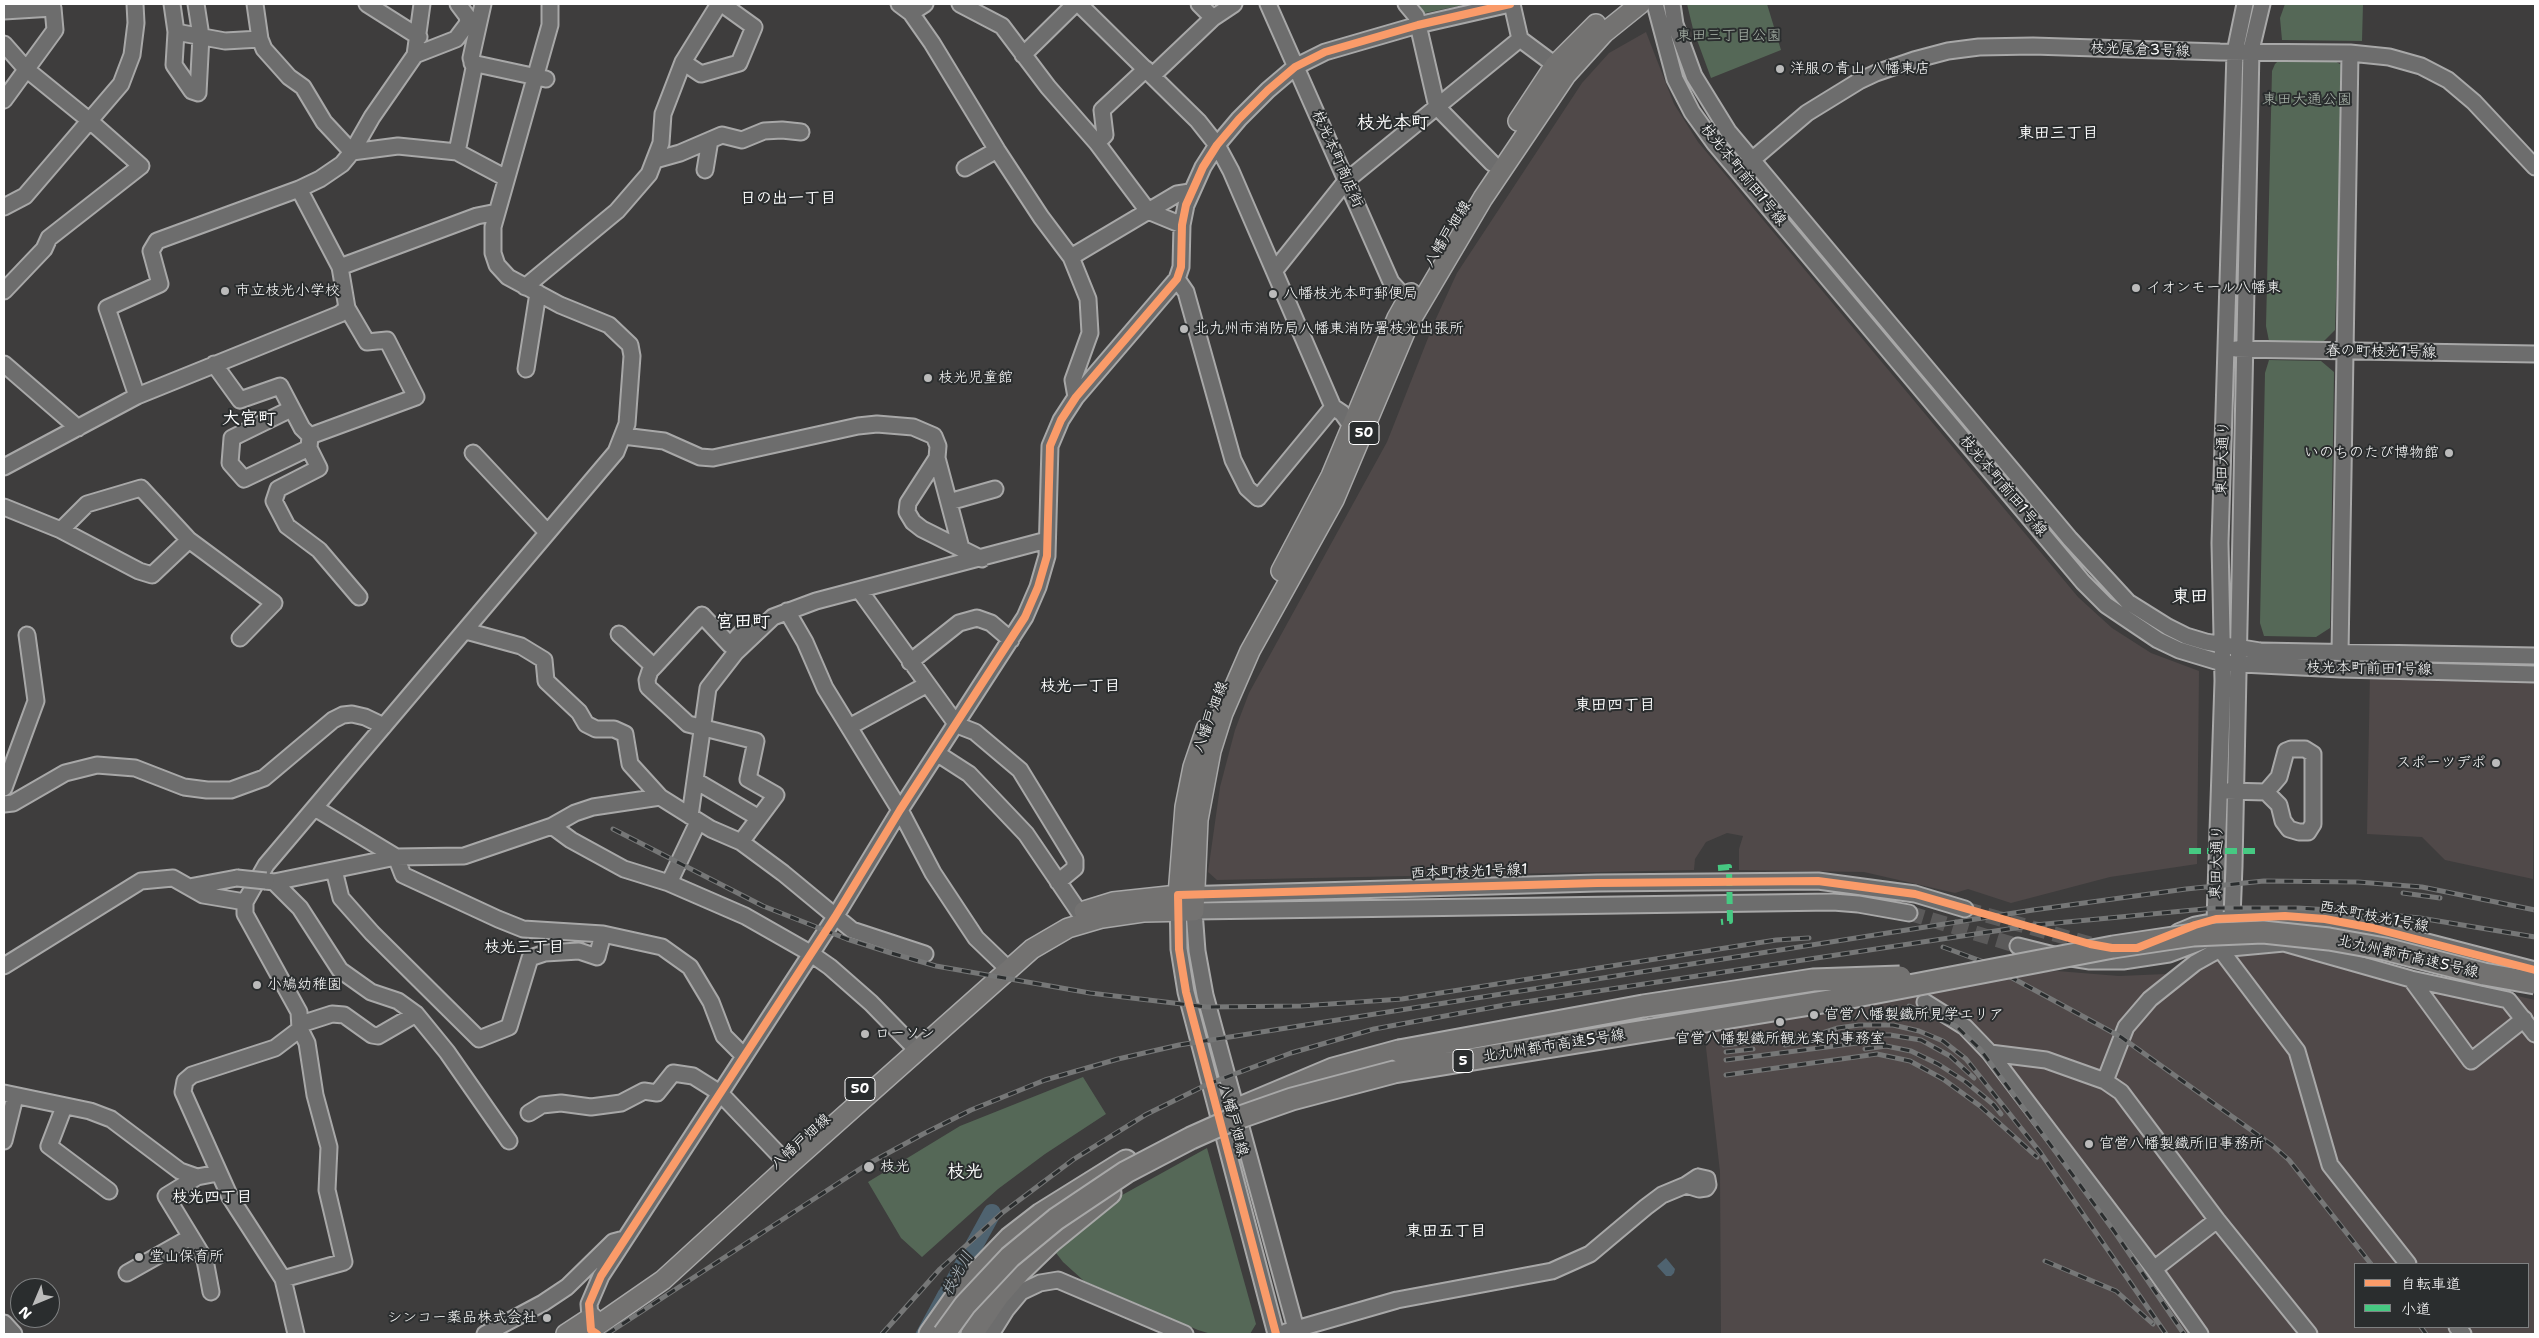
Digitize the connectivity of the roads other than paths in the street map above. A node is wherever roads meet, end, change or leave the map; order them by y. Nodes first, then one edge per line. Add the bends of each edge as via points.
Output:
1 (172, 4) edge
2 (196, 4) edge
3 (255, 4) edge
4 (367, 4) edge
5 (422, 4) edge
6 (458, 4) edge
7 (483, 4) edge
8 (550, 4) edge
9 (721, 4) edge
10 (925, 4) edge
11 (960, 4) edge
12 (1075, 4) edge
13 (1079, 4) edge
14 (1199, 4) edge
15 (1234, 4) edge
16 (1268, 4) edge
17 (1406, 4) edge
18 (1511, 4) edge
19 (1620, 4) edge
20 (1640, 4) edge
21 (1655, 4) edge
22 (1672, 4) edge
23 (2245, 4) edge
24 (2262, 4) edge
25 (51, 6) edge
26 (905, 8) edge
27 (132, 9) edge
28 (4, 11) edge
29 (1212, 18) junction
30 (1418, 25) junction
31 (176, 32) junction
32 (201, 36) junction
33 (419, 37) junction
34 (260, 39) junction
35 (1520, 39) junction
36 (4, 44) edge
37 (2251, 50) junction
38 (2235, 52) junction
39 (2350, 53) junction
40 (415, 55) junction
41 (1023, 55) junction
42 (683, 62) junction
43 (472, 63) junction
44 (1555, 65) junction
45 (1295, 67) junction
46 (26, 70) junction
47 (1150, 72) junction
48 (540, 78) junction
49 (4, 100) edge
50 (1437, 107) junction
51 (90, 121) junction
52 (802, 132) dead end
53 (710, 140) junction
54 (1097, 143) junction
55 (1217, 146) junction
56 (997, 150) junction
57 (352, 152) junction
58 (457, 152) junction
59 (1753, 159) junction
60 (655, 160) junction
61 (1492, 163) junction
62 (965, 168) dead end
63 (2535, 168) edge
64 (705, 170) dead end
65 (1739, 171) junction
66 (506, 178) junction
67 (1346, 181) junction
68 (299, 188) junction
69 (1190, 192) junction
70 (5, 210) edge
71 (1148, 211) junction
72 (497, 212) junction
73 (1182, 225) junction
74 (1071, 257) junction
75 (340, 267) junction
76 (1275, 270) junction
77 (1177, 280) junction
78 (532, 290) junction
79 (4, 291) edge
80 (1414, 301) junction
81 (347, 308) junction
82 (2227, 348) junction
83 (2245, 350) junction
84 (2344, 352) junction
85 (2535, 354) edge
86 (4, 364) edge
87 (214, 364) junction
88 (526, 369) dead end
89 (138, 396) junction
90 (1076, 397) junction
91 (1333, 408) junction
92 (291, 409) junction
93 (1352, 427) junction
94 (78, 428) junction
95 (623, 436) junction
96 (310, 442) junction
97 (473, 453) dead end
98 (937, 458) junction
99 (6, 459) edge
100 (995, 489) dead end
101 (949, 502) junction
102 (4, 507) edge
103 (62, 530) junction
104 (547, 532) junction
105 (188, 540) junction
106 (1047, 540) junction
107 (961, 548) junction
108 (982, 559) junction
109 (860, 591) junction
110 (359, 597) dead end
111 (787, 611) junction
112 (763, 626) junction
113 (466, 631) junction
114 (619, 634) dead end
115 (27, 635) dead end
116 (240, 638) dead end
117 (1011, 640) junction
118 (2223, 645) junction
119 (2238, 648) junction
120 (2340, 653) junction
121 (2535, 656) edge
122 (910, 662) junction
123 (2222, 663) junction
124 (2239, 665) junction
125 (654, 667) junction
126 (2535, 674) edge
127 (926, 685) junction
128 (702, 725) junction
129 (956, 725) junction
130 (384, 726) junction
131 (849, 727) junction
132 (938, 754) junction
133 (696, 781) junction
134 (4, 788) edge
135 (2228, 791) junction
136 (2266, 792) junction
137 (660, 797) junction
138 (4, 804) edge
139 (315, 808) junction
140 (900, 810) junction
141 (759, 818) junction
142 (694, 819) junction
143 (552, 826) junction
144 (740, 842) junction
145 (396, 857) junction
146 (334, 870) junction
147 (270, 882) junction
148 (1058, 882) junction
149 (1744, 882) junction
150 (669, 883) junction
151 (189, 887) junction
152 (245, 902) junction
153 (1744, 902) junction
154 (1186, 903) junction
155 (1965, 909) tunnel mouth
156 (1079, 912) junction
157 (1909, 913) tunnel mouth
158 (835, 918) junction
159 (2232, 918) junction
160 (2214, 920) junction
161 (603, 934) junction
162 (2221, 942) junction
163 (2018, 946) tunnel mouth
164 (810, 953) junction
165 (2070, 953) junction
166 (924, 954) dead end
167 (1002, 963) junction
168 (4, 966) edge
169 (2535, 970) edge
170 (2412, 979) junction
171 (2535, 984) edge
172 (2535, 990) edge
173 (1925, 1002) dead end
174 (416, 1014) junction
175 (2524, 1019) junction
176 (300, 1026) junction
177 (2535, 1034) edge
178 (911, 1044) junction
179 (1990, 1053) junction
180 (743, 1055) junction
181 (2105, 1081) junction
182 (720, 1093) junction
183 (10, 1095) edge
184 (64, 1107) junction
185 (529, 1113) dead end
186 (1228, 1121) junction
187 (4, 1141) edge
188 (509, 1141) dead end
189 (782, 1158) junction
190 (1132, 1166) junction
191 (218, 1173) junction
192 (197, 1177) junction
193 (1686, 1185) dead end
194 (109, 1191) dead end
195 (1088, 1197) junction
196 (2217, 1220) junction
197 (192, 1237) junction
198 (626, 1238) junction
199 (2407, 1263) edge
200 (2154, 1269) junction
201 (127, 1273) dead end
202 (283, 1279) junction
203 (210, 1292) dead end
204 (4, 1323) edge
205 (591, 1329) edge
206 (1295, 1332) edge
207 (14, 1334) edge
208 (296, 1334) edge
209 (485, 1334) edge
210 (566, 1334) edge
211 (930, 1334) edge
212 (944, 1334) edge
213 (958, 1334) edge
214 (972, 1334) edge
215 (991, 1334) edge
216 (1185, 1334) edge
217 (1277, 1334) edge
218 (2200, 1334) edge
219 (2309, 1334) edge

1 - 31 street
2 - 32 street
3 - 34 street
4 - 33 street
5 - 33 street
6 - 40 street via 468,23 456,39
7 - 43 street
8 - 48 street via 550,25
9 - 42 street
9 - 42 street via 754,27 739,63 701,74
10 - 26 street
11 - 41 street via 1002,26
12 - 41 street
13 - 47 street
14 - 29 street
15 - 29 street
16 - 45 street, 枝光本町商店街
17 - 30 street via 1416,16
18 - 30 street
18 - 35 street
19 - 44 main road, 八幡戸畑線 / 50
20 - 80 main road, 八幡戸畑線 / 50 via 1604,33 1566,75
21 - 65 street, 枝光本町前田1号線 via 1668,60 1680,91 1698,120
22 - 59 street, 枝光本町前田1号線 via 1675,24 1694,76 1728,131
23 - 38 street, 東田大通り
24 - 37 street, 東田大通り
25 - 28 street
25 - 46 street via 54,30
26 - 56 street
27 - 51 street via 132,55 121,84
29 - 47 street
30 - 45 street via 1349,44
30 - 50 street
31 - 32 street
31 - 32 street via 174,65 192,91 198,93
32 - 34 street via 225,40
33 - 40 street
34 - 57 street via 264,49 289,78 303,87 324,122
35 - 44 street
35 - 50 street
36 - 46 street
37 - 38 street, 枝光尾倉3号線
37 - 39 street, 枝光尾倉3号線
37 - 83 street, 東田大通り
38 - 59 street, 枝光尾倉3号線 via 2033,46 1979,47 1948,52 1914,60 1859,81 1806,113
38 - 82 street, 東田大通り
39 - 63 street, 枝光尾倉3号線 via 2389,57 2421,66 2448,80 2474,102
39 - 84 street
40 - 57 street
41 - 54 street
42 - 60 street via 660,114 661,142
43 - 48 street
43 - 58 street via 474,68
44 - 61 main road, 八幡戸畑線 / 50
45 - 55 street via 1239,119
45 - 67 street, 枝光本町商店街
46 - 49 street
46 - 51 street
47 - 54 street via 1102,110 1105,135
47 - 55 street via 1198,120
48 - 66 street
50 - 61 street
50 - 67 street
51 - 70 street via 25,196
51 - 79 street via 141,166 49,238 44,250
52 - 53 street via 764,131 742,140 722,135
53 - 60 street via 680,154
53 - 64 street
54 - 71 street
55 - 69 street
55 - 76 street
56 - 62 street
56 - 74 street
57 - 58 street via 398,146
57 - 68 street via 342,164 320,179
58 - 66 street
59 - 65 street, 枝光尾倉3号線
59 - 118 street, 枝光本町前田1号線 via 2108,582 2128,602 2168,627 2195,639
60 - 78 street via 649,174 617,211
61 - 80 main road, 八幡戸畑線 / 50
65 - 123 street, 枝光本町前田1号線 via 2083,582 2106,605 2158,640
66 - 72 street
67 - 76 street
67 - 80 street, 枝光本町商店街 via 1391,282
68 - 75 street
68 - 89 street via 157,241 151,251 160,284 107,308
69 - 71 street via 1177,194
69 - 73 street
71 - 73 street
71 - 74 street
72 - 75 street via 477,216
72 - 78 street via 493,227 497,265 508,277
73 - 77 street via 1181,266
74 - 90 street via 1088,300 1090,333 1073,380
75 - 81 street
76 - 91 street
77 - 90 street
77 - 91 street via 1186,292 1233,460 1247,488 1258,498
78 - 88 street
78 - 95 street via 609,325 630,345 627,424
80 - 93 main road, 八幡戸畑線 / 50 via 1397,318
80 - 154 main road, 八幡戸畑線 / 50 via 1334,500 1250,651 1222,713 1211,751
81 - 87 street via 340,314
81 - 96 street via 367,342 387,340 416,397
82 - 83 street, 春の町枝光1号線
82 - 118 street, 東田大通り via 2220,543
83 - 84 street, 春の町枝光1号線
83 - 119 street, 東田大通り
84 - 85 street, 春の町枝光1号線
84 - 120 street
86 - 94 street
87 - 89 street
87 - 92 street via 240,400 280,386
89 - 94 street
90 - 106 street via 1050,446
91 - 93 street via 1342,413
92 - 96 street
92 - 96 street via 232,438 230,463 244,479
93 - 154 main road, 八幡戸畑線 / 50 via 1313,513 1234,657 1212,710 1188,788 1182,835
94 - 99 street
95 - 98 street via 664,441 700,457 713,458 858,426 894,425 913,427 934,436 938,446
95 - 104 street via 616,452
96 - 110 street via 318,468 278,489 274,501 287,526 319,550
97 - 104 street
98 - 101 street
98 - 107 street via 908,503 907,512 922,529
100 - 101 street
101 - 107 street
102 - 103 street
103 - 105 street via 139,572 152,575
103 - 105 street via 87,504 141,488
104 - 113 street
105 - 116 street via 274,603
106 - 108 street
106 - 117 street via 1047,556 1038,587
107 - 108 street
108 - 109 street
109 - 111 street
109 - 122 street
111 - 112 street
111 - 131 street via 825,688
112 - 125 street via 744,631 730,646 702,615
112 - 128 street via 736,652 708,688
113 - 130 street
113 - 137 street via 521,646 544,660 546,681 579,712 586,724 625,734 630,764
114 - 125 street
115 - 134 street via 36,701
117 - 122 street via 991,623 978,618 959,623
117 - 129 street
118 - 119 street, 枝光本町前田1号線
118 - 123 street, 東田大通り
119 - 120 street, 枝光本町前田1号線
119 - 124 street, 東田大通り
120 - 121 street, 枝光本町前田1号線
122 - 127 street
123 - 124 street, 枝光本町前田1号線
123 - 135 street, 東田大通り
124 - 126 street, 枝光本町前田1号線
124 - 135 street, 東田大通り
125 - 128 street via 647,680 648,688 688,724
127 - 129 street
127 - 131 street
128 - 133 street
128 - 141 street via 756,741 748,778 776,795
129 - 132 street
129 - 148 street via 975,732 1020,770 1075,860 1075,868
130 - 138 street via 365,717 342,715 264,778 231,790 184,787 135,768 98,765 65,773 14,802
130 - 139 street
131 - 140 street
132 - 140 street
132 - 148 street via 969,774 1026,834
133 - 141 street
133 - 142 street
135 - 136 street
135 - 159 street, 東田大通り
135 - 160 street, 東田大通り
136 - 136 street via 2279,777 2286,751 2305,749 2313,754 2313,824 2310,830 2298,832 2290,829 2284,822 2279,805
137 - 142 street
137 - 143 street via 574,813
139 - 145 street
139 - 152 street via 266,865
140 - 158 street
140 - 167 street via 933,873 976,938
141 - 144 street
142 - 144 street
142 - 150 street
143 - 145 street via 464,856
143 - 150 street via 570,840 624,870
144 - 158 street via 783,873
145 - 146 street
145 - 161 street via 403,875 514,926
146 - 147 street
146 - 161 street via 341,898 479,1039 508,1027 530,958 545,953 579,951 597,957
147 - 151 street, bridge via 236,878
147 - 174 street via 300,908 340,970 371,992 398,1001
148 - 156 street
149 - 153 street
149 - 154 street, 西本町枝光1号線1 via 1598,883
149 - 155 street, 西本町枝光1号線1 via 1849,884 1915,894
150 - 164 street via 745,916
151 - 152 street via 203,895
151 - 168 street via 173,878 141,881
152 - 176 street via 245,914 300,1012
153 - 154 street
153 - 157 street via 1841,902
154 - 156 main road, 八幡戸畑線 / 50 via 1113,902
154 - 186 street, 八幡戸畑線 via 1179,949 1186,992
154 - 205 main road, 八幡戸畑線 / 50 via 1086,922 1053,935 1032,949 663,1280
156 - 167 main road, 八幡戸畑線 / 50 via 1038,934
158 - 164 street
158 - 166 street via 852,930
159 - 160 street, 西本町枝光1号線
159 - 162 street, 東田大通り
159 - 169 street, 西本町枝光1号線 via 2285,916 2325,919 2373,928
160 - 162 street, 東田大通り
160 - 165 street, 西本町枝光1号線 via 2195,924 2137,948
161 - 180 street via 662,947 690,967 711,1002 724,1036
162 - 163 street, 西本町枝光1号線 via 2124,961 2090,961
162 - 170 street via 2284,943
162 - 172 street, 西本町枝光1号線 via 2269,933 2339,941 2405,954
162 - 181 street via 2150,999 2126,1027
162 - 199 street via 2297,1051 2330,1165
164 - 178 street via 871,1003
164 - 180 street
165 - 171 highway, 北九州都市高速5号線, bridge via 2193,935 2263,932 2356,943
165 - 186 highway, bridge via 1624,1018 1401,1055 1314,1091
165 - 195 highway, 北九州都市高速5号線 / 5, bridge via 1841,999 1394,1072 1341,1085 1229,1121 1126,1172
167 - 178 main road, 八幡戸畑線 / 50
170 - 175 street via 2508,1000
170 - 175 street via 2471,1061
173 - 179 street via 1965,1027
174 - 176 street via 378,1036 344,1016 332,1014
174 - 188 street via 447,1052
175 - 177 street
176 - 191 street via 275,1048 192,1075 185,1081 184,1092
176 - 202 street via 307,1043 330,1147 327,1190 344,1262
178 - 189 main road, 八幡戸畑線 / 50
179 - 181 street via 2046,1060
179 - 200 street
180 - 182 street
181 - 196 street via 2121,1092
182 - 185 street via 693,1076 673,1073 657,1093 644,1092 622,1103 591,1107 561,1103 542,1105
182 - 189 street
182 - 198 street
183 - 184 street
183 - 187 street
184 - 192 street via 90,1110 111,1120 180,1171
184 - 194 street via 49,1146
186 - 190 highway via 1162,1157
186 - 206 street, 八幡戸畑線
186 - 217 street, 八幡戸畑線
189 - 205 main road, 八幡戸畑線 / 50
190 - 211 highway via 1041,1214 1010,1238 963,1287
190 - 214 highway via 1031,1260 998,1296
191 - 192 street
191 - 202 street
192 - 197 street via 166,1196
193 - 206 street via 1646,1207 1596,1250 1552,1271 1397,1300
195 - 212 highway, 北九州都市高速5号線 / 5, bridge via 1010,1257 965,1305
195 - 213 highway, 北九州都市高速5号線 / 5, bridge via 1008,1267
196 - 200 street
196 - 219 street
197 - 201 street
197 - 203 street via 204,1260
198 - 205 street via 601,1276 589,1304
198 - 209 street via 613,1242 567,1287 540,1297
200 - 218 street
202 - 208 street
204 - 207 street
205 - 210 main road, 八幡戸畑線 / 50
206 - 217 street
215 - 216 street via 1021,1292 1040,1283 1058,1280

